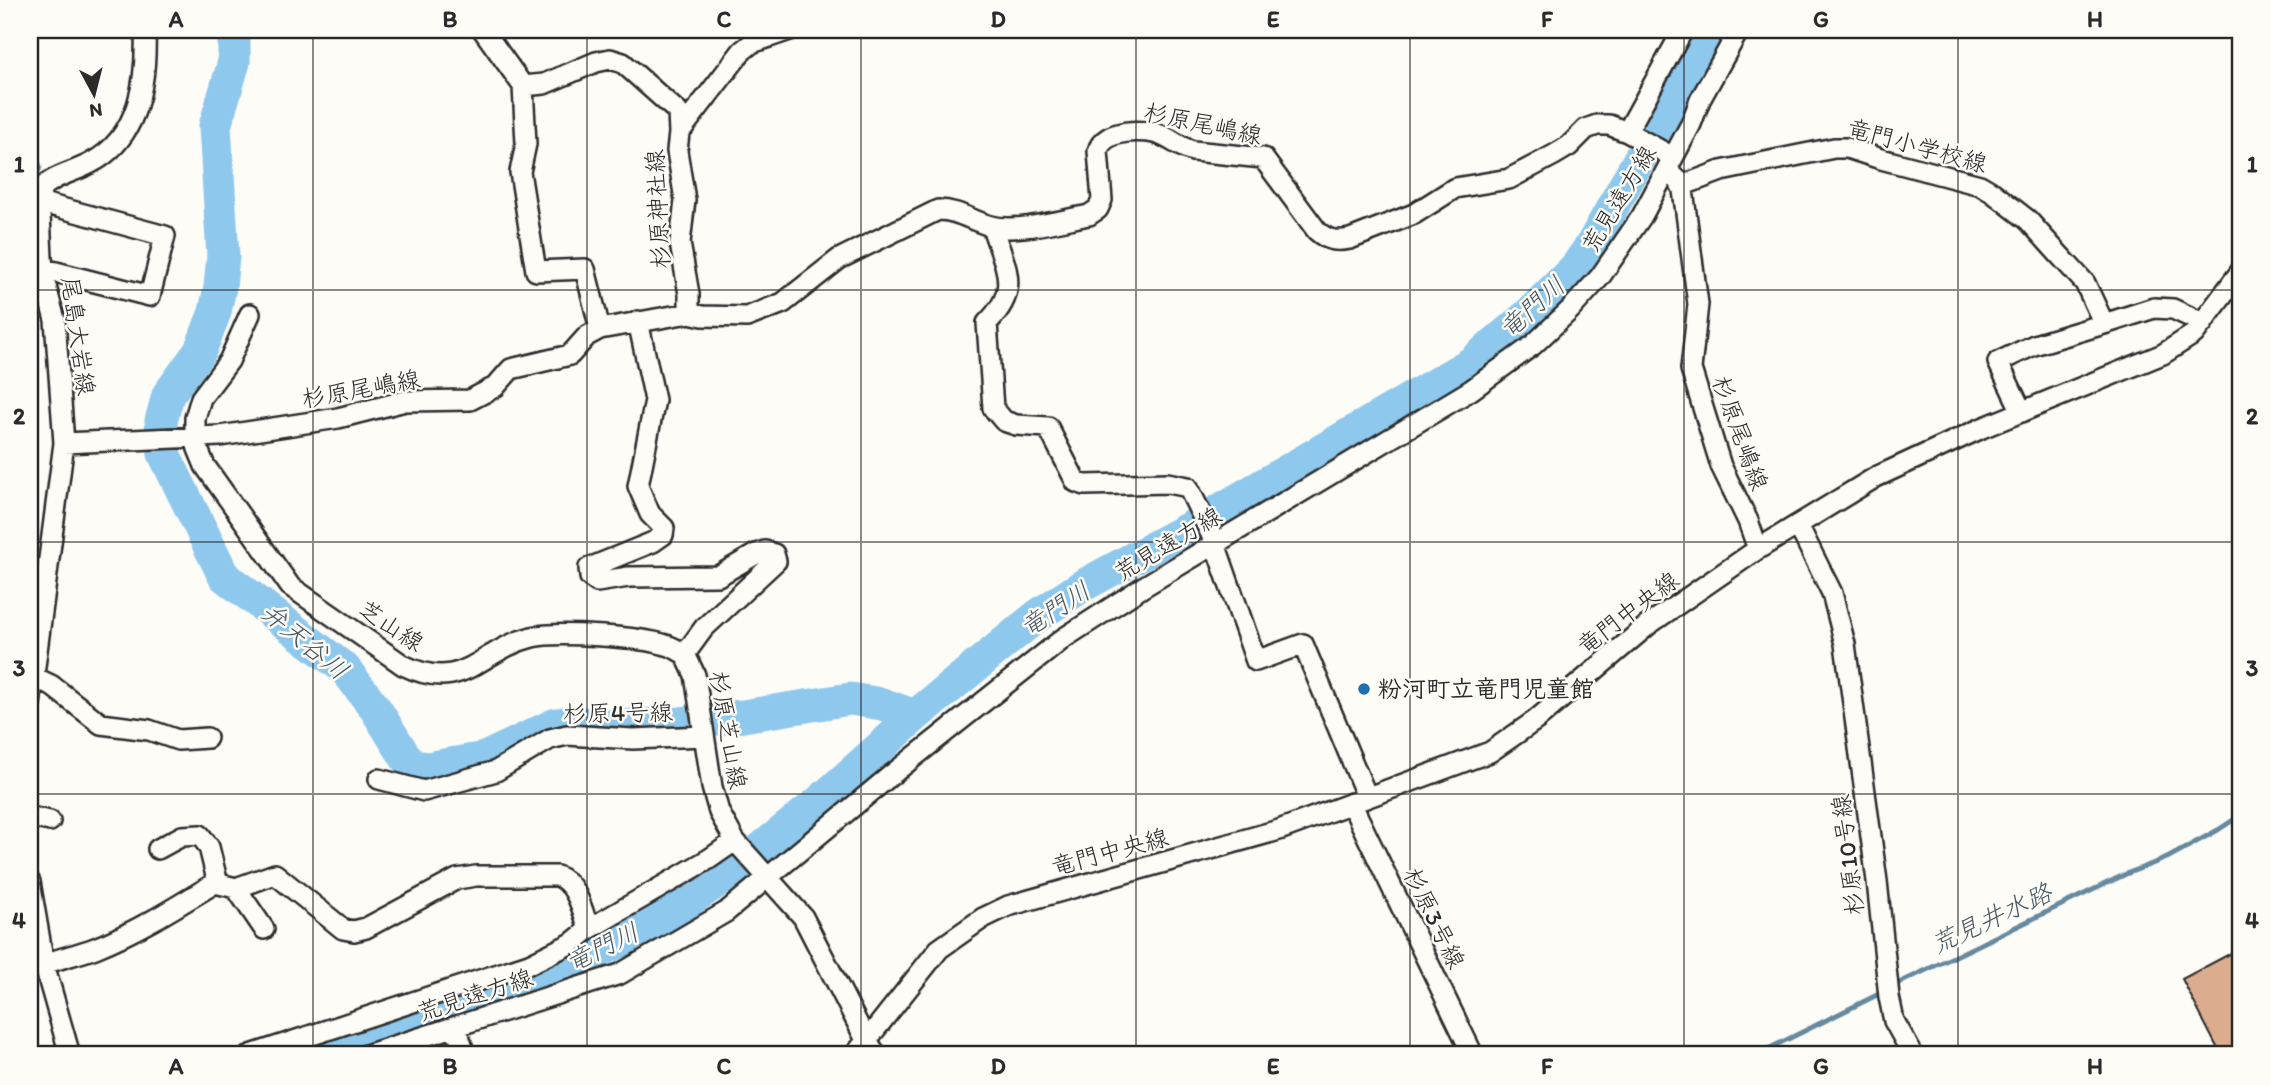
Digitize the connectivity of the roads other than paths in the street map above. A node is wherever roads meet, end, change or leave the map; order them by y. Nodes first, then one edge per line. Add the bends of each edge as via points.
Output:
1 (145, 30) edge
2 (483, 30) edge
3 (790, 30) edge
4 (1683, 30) edge
5 (1739, 30) edge
6 (523, 86) junction
7 (679, 133) junction
8 (1628, 133) junction
9 (1669, 160) junction
10 (1681, 186) junction
11 (36, 192) edge
12 (992, 227) junction
13 (44, 269) junction
14 (2241, 271) edge
15 (689, 313) junction
16 (250, 314) dead end
17 (638, 321) junction
18 (2203, 323) junction
19 (2104, 324) junction
20 (600, 329) junction
21 (2022, 412) junction
22 (178, 437) junction
23 (64, 443) junction
24 (1798, 525) junction
25 (1214, 541) junction
26 (1758, 549) junction
27 (685, 654) junction
28 (33, 670) edge
29 (30, 705) edge
30 (703, 734) junction
31 (207, 738) dead end
32 (379, 779) dead end
33 (1359, 800) junction
34 (30, 817) edge
35 (50, 821) dead end
36 (736, 842) junction
37 (158, 849) dead end
38 (764, 873) junction
39 (30, 882) edge
40 (227, 886) junction
41 (264, 929) dead end
42 (589, 929) junction
43 (34, 940) edge
44 (44, 964) junction
45 (456, 1026) junction
46 (866, 1050) edge
47 (70, 1055) edge
48 (251, 1055) edge
49 (366, 1055) edge
50 (465, 1055) edge
51 (1474, 1055) edge
52 (1913, 1055) edge

1 - 11 street via 142,93 115,146
2 - 6 street
3 - 7 street, 杉原神社線 via 742,51
4 - 8 street
5 - 9 street, 荒見遠方線
6 - 7 street via 544,84 610,59 623,63 678,112
6 - 20 street via 526,144 520,172 536,271 585,269
7 - 15 street, 杉原神社線 via 677,151 685,201 680,243
8 - 9 street, 杉原尾嶋線
8 - 12 street, 杉原尾嶋線 via 1609,125 1586,129 1562,151 1509,179 1455,188 1414,214 1339,241 1326,239 1317,231 1263,158 1183,149 1161,135 1120,134 1099,144 1102,200 1089,215 1013,228
9 - 10 street, 杉原尾嶋線
9 - 25 street, 荒見遠方線 via 1643,216 1600,277 1533,345 1471,390
10 - 19 street, 竜門小学校線 via 1721,171 1834,148 1980,185 2028,220 2062,257 2085,284
10 - 26 street, 杉原尾嶋線 via 1698,304 1692,369 1721,466
11 - 13 street, 尾島大岩線
11 - 13 street via 165,236 150,296
12 - 15 street, 杉原尾嶋線 via 952,210 938,210 839,259 783,303 747,317
12 - 25 street via 1009,287 999,311 987,323 993,408 1003,421 1048,428 1076,482 1188,487
13 - 23 street, 尾島大岩線 via 55,320
14 - 18 street
15 - 17 street, 杉原尾嶋線
16 - 22 street via 229,361 201,398 195,418
17 - 20 street, 杉原尾嶋線
17 - 27 street, 杉原芝山線 via 655,400 638,486 650,514 664,528 663,535 589,568 590,577 597,582 718,576 765,551 774,554 776,561 704,628
18 - 19 street via 2173,309 2154,308
18 - 21 street via 2163,355
19 - 21 street via 2034,345 1998,362
20 - 22 street, 杉原尾嶋線 via 570,355 511,369 495,387 470,400 405,401 338,418 220,436
21 - 24 street via 1875,477
22 - 23 street, 杉原尾嶋線
22 - 27 street, 芝山線 via 198,449 205,466 290,586 419,673 456,674 506,647 556,634 666,645
23 - 28 street, 尾島大岩線
24 - 26 street, 竜門中央線
24 - 52 street, 杉原10号線 via 1832,593 1845,644 1888,990 1894,1021
25 - 33 street, 杉原3号線 via 1256,661 1303,644
25 - 38 street, 荒見遠方線 via 1064,638 813,842
26 - 33 street, 竜門中央線 via 1648,625 1514,737 1490,752
27 - 30 street, 杉原芝山線 via 695,675
28 - 29 street, 尾島大岩線
28 - 31 street via 101,724 149,730 178,740
30 - 32 street, 杉原4号線 via 620,739 567,735 550,739 496,771 424,791
30 - 36 street, 杉原芝山線 via 719,813
33 - 46 street, 竜門中央線 via 1247,840 1008,906 984,918 939,950
33 - 51 street, 杉原3号線
34 - 35 street
36 - 38 street, 杉原芝山線
36 - 42 street
37 - 40 street via 183,836 200,835
38 - 45 street, 荒見遠方線 via 726,912 620,974
38 - 46 street, 杉原芝山線 via 803,917
39 - 43 street
40 - 41 street
40 - 42 street via 275,874 343,929 354,931 457,879 557,876 567,879 574,889
40 - 44 street via 215,883 156,920
42 - 48 street via 572,943 529,964
43 - 44 street
44 - 47 street
45 - 49 street, 荒見遠方線
45 - 50 street

